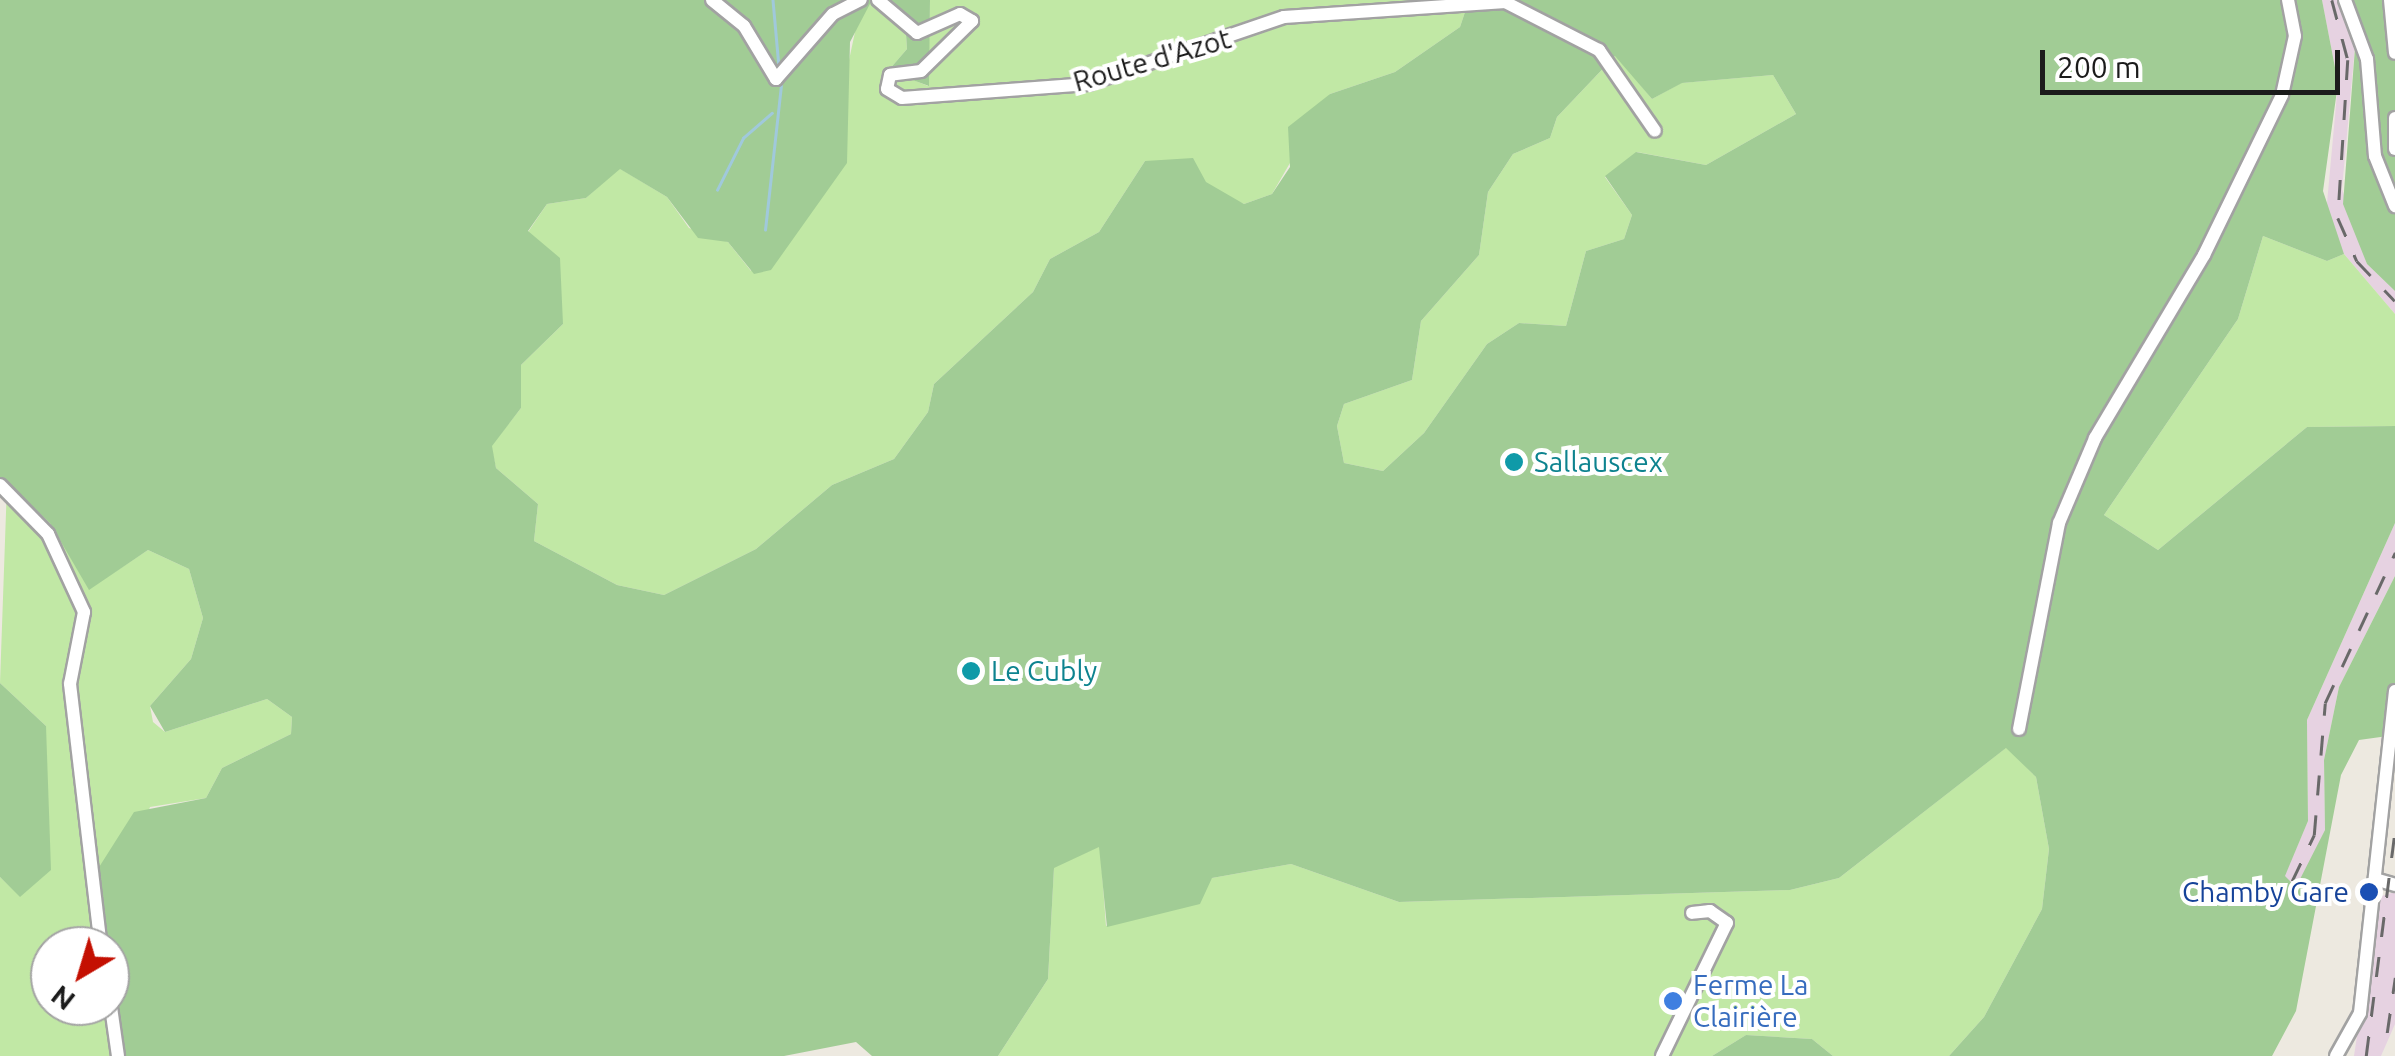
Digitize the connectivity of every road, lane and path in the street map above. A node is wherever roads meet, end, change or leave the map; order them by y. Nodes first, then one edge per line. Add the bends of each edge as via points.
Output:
1 (712, 0) edge
2 (861, 0) edge
3 (878, 0) edge
4 (2288, 0) edge
5 (2345, 0) edge
6 (2390, 0) edge
7 (2395, 53) edge
8 (2395, 118) edge
9 (1656, 131) dead end
10 (2395, 149) edge
11 (2395, 206) edge
12 (0, 485) edge
13 (2395, 691) edge
14 (2018, 729) dead end
15 (2378, 880) junction
16 (2395, 885) edge
17 (1692, 914) dead end
18 (99, 926) edge
19 (114, 1026) edge
20 (118, 1056) edge
21 (1662, 1056) edge
22 (2336, 1056) edge

1 - 2 street via 744,26 776,79 833,14
3 - 9 street, Route d'Azot via 917,33 960,14 972,21 920,71 890,76 887,89 902,98 1088,84 1284,18 1505,2 1600,50
4 - 14 street via 2296,36 2282,95 2204,254 2095,438 2059,524
5 - 11 street via 2366,59 2375,156
6 - 7 street
8 - 10 street
12 - 18 street via 48,534 84,612 70,684
13 - 15 street
15 - 16 street
15 - 22 street via 2359,1019
17 - 21 street via 1720,914 1727,922
19 - 20 street

